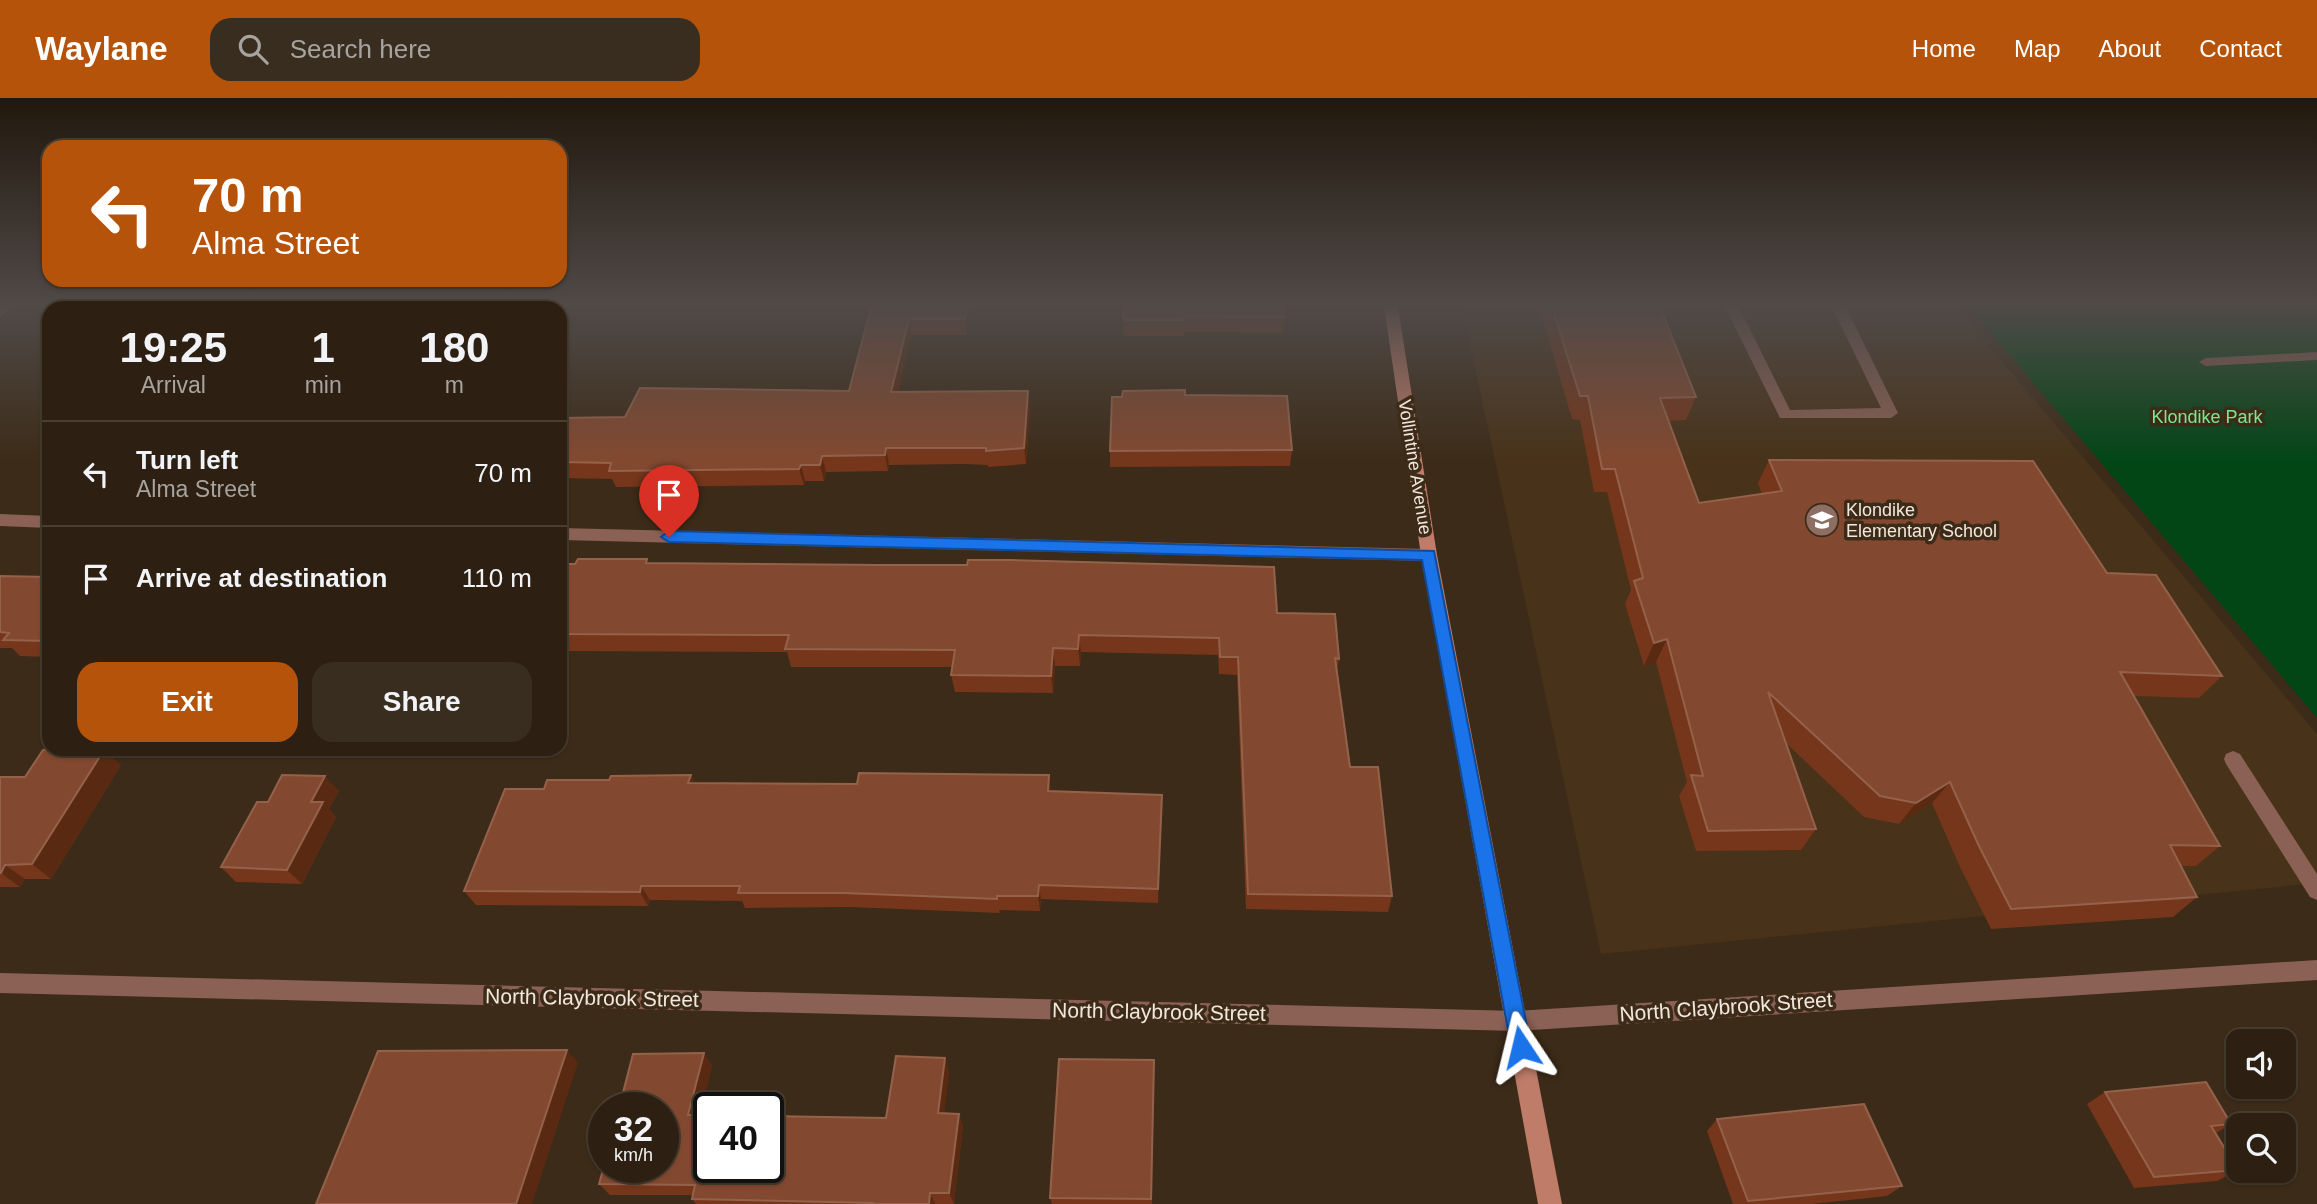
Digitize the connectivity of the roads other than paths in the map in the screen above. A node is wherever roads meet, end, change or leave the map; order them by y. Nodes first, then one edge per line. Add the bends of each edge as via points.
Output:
1 (1399, 359) edge
2 (1757, 359) edge
3 (1864, 359) edge
4 (2269, 359) edge
5 (2206, 362) dead end
6 (0, 520) edge
7 (42, 522) edge
8 (567, 534) edge
9 (1429, 555) junction
10 (2232, 759) dead end
11 (2317, 891) edge
12 (2317, 970) edge
13 (0, 984) edge
14 (1517, 1021) junction
15 (1550, 1204) edge

1 - 9 street, Vollintine Avenue
2 - 3 street via 1785,415 1891,413
4 - 5 street
6 - 7 street
8 - 9 street
9 - 14 street, Vollintine Avenue
10 - 11 street
12 - 14 street, North Claybrook Street
13 - 14 street, North Claybrook Street
14 - 15 street, Vollintine Avenue

